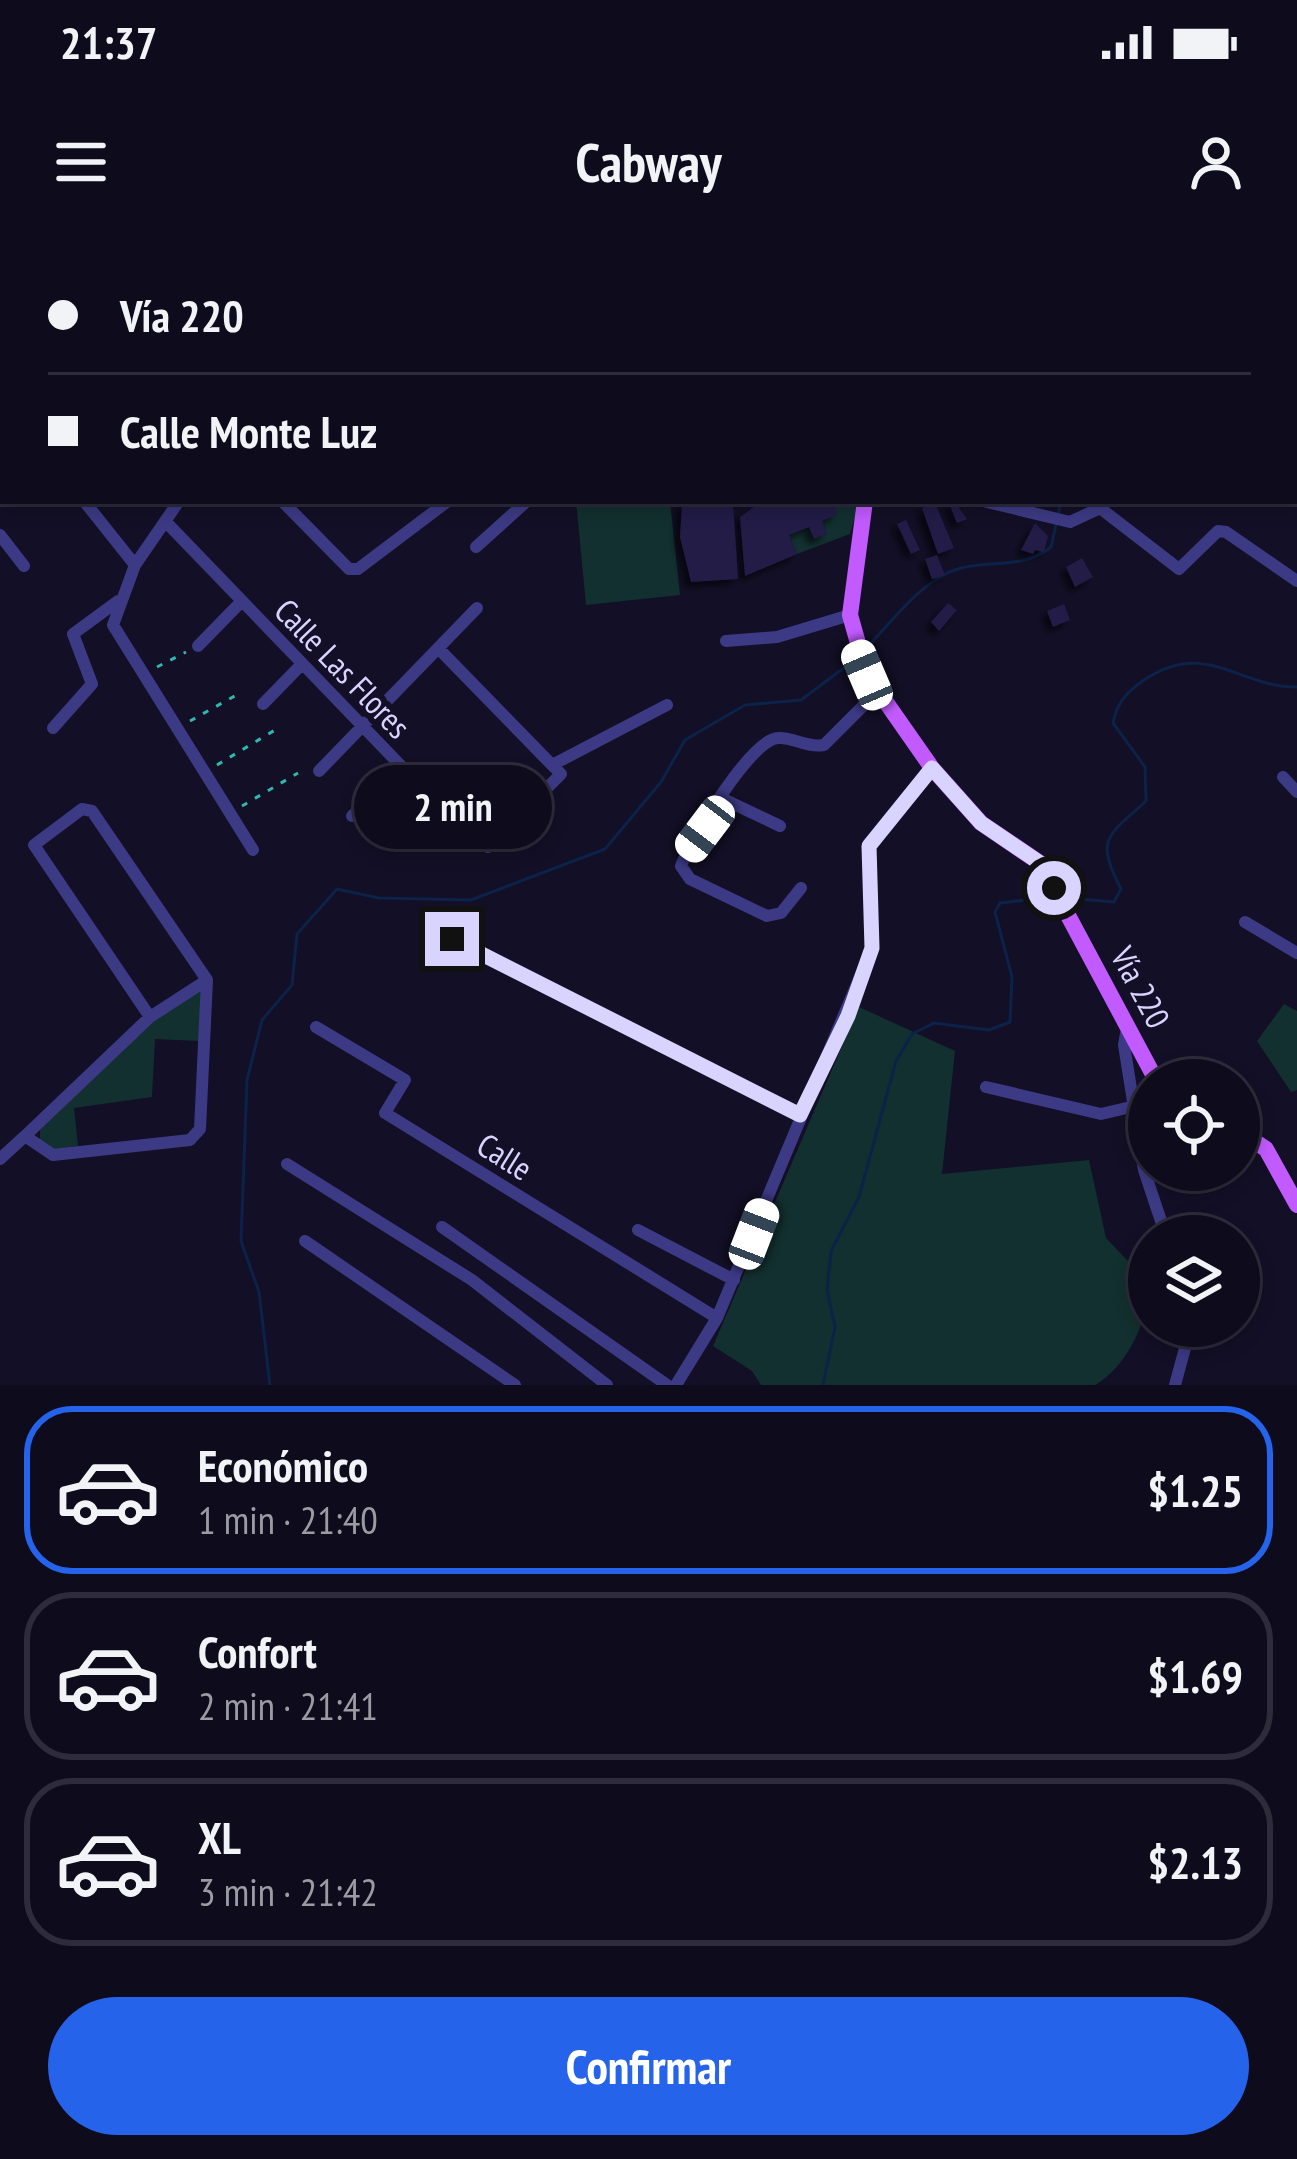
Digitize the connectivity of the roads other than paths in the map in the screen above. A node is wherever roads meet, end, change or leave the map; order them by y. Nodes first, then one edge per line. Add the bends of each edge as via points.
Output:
1 (86, 504) edge
2 (176, 504) edge
3 (285, 504) edge
4 (444, 504) edge
5 (524, 504) edge
6 (866, 504) edge
7 (996, 504) edge
8 (1105, 505) edge
9 (165, 520) junction
10 (0, 535) edge
11 (476, 547) dead end
12 (135, 565) junction
13 (24, 566) dead end
14 (1297, 581) edge
15 (118, 601) junction
16 (241, 602) junction
17 (477, 608) dead end
18 (850, 615) junction
19 (726, 641) dead end
20 (194, 648) road end
21 (438, 648) junction
22 (302, 664) junction
23 (872, 683) junction
24 (263, 704) dead end
25 (667, 705) dead end
26 (362, 726) junction
27 (53, 728) dead end
28 (552, 765) junction
29 (402, 767) junction
30 (932, 768) junction
31 (319, 771) dead end
32 (1283, 777) dead end
33 (1297, 792) edge
34 (721, 798) junction
35 (352, 816) dead end
36 (779, 826) dead end
37 (253, 850) dead end
38 (801, 888) dead end
39 (1245, 922) dead end
40 (452, 939) dead end
41 (1297, 953) edge
42 (207, 980) junction
43 (150, 1017) junction
44 (316, 1027) dead end
45 (1127, 1027) junction
46 (1145, 1059) edge
47 (1128, 1067) edge
48 (986, 1087) dead end
49 (1128, 1108) edge
50 (800, 1115) junction
51 (25, 1136) junction
52 (1260, 1145) edge
53 (0, 1159) edge
54 (287, 1164) dead end
55 (1296, 1197) edge
56 (442, 1227) dead end
57 (638, 1229) dead end
58 (304, 1241) dead end
59 (734, 1280) junction
60 (717, 1318) junction
61 (1185, 1347) edge
62 (514, 1385) edge
63 (607, 1385) edge
64 (671, 1385) edge
65 (1175, 1385) edge

1 - 12 street
2 - 9 street
3 - 4 street via 350,569
5 - 11 street
6 - 18 main road, Vía 220
7 - 8 street via 1070,522
8 - 14 street via 1170,567 1188,564 1218,531
9 - 12 street
9 - 16 street, Calle Las Flores
10 - 13 street
12 - 15 street
15 - 27 street via 73,634 92,684
15 - 37 street via 113,625
16 - 20 street
16 - 22 street, Calle Las Flores
17 - 21 street
18 - 19 street via 777,637
18 - 23 main road, Vía 220
21 - 26 street
21 - 28 street
22 - 24 street
22 - 26 street, Calle Las Flores
23 - 30 main road, Vía 220
23 - 34 street via 862,707 824,745 767,740
25 - 28 street
26 - 29 street, Calle Las Flores
26 - 31 street
28 - 29 street, Calle Las Flores via 562,774 488,847
29 - 35 street
30 - 45 main road, Vía 220 via 981,823 1040,863
30 - 50 street via 869,846 872,948
32 - 33 street
34 - 36 street
34 - 38 street via 683,858 684,874 767,916 781,913
39 - 41 street
40 - 50 street
42 - 43 street
42 - 43 street via 88,808 35,842
42 - 51 street via 198,1136 53,1155
43 - 51 street
44 - 60 street, Calle via 405,1079 386,1113
45 - 46 main road, Vía 220
45 - 47 street
48 - 49 street via 1101,1114
50 - 59 street
51 - 53 street
52 - 55 main road
54 - 63 street via 472,1280
56 - 64 street
57 - 59 street
58 - 62 street
59 - 60 street
60 - 64 street
61 - 65 street

